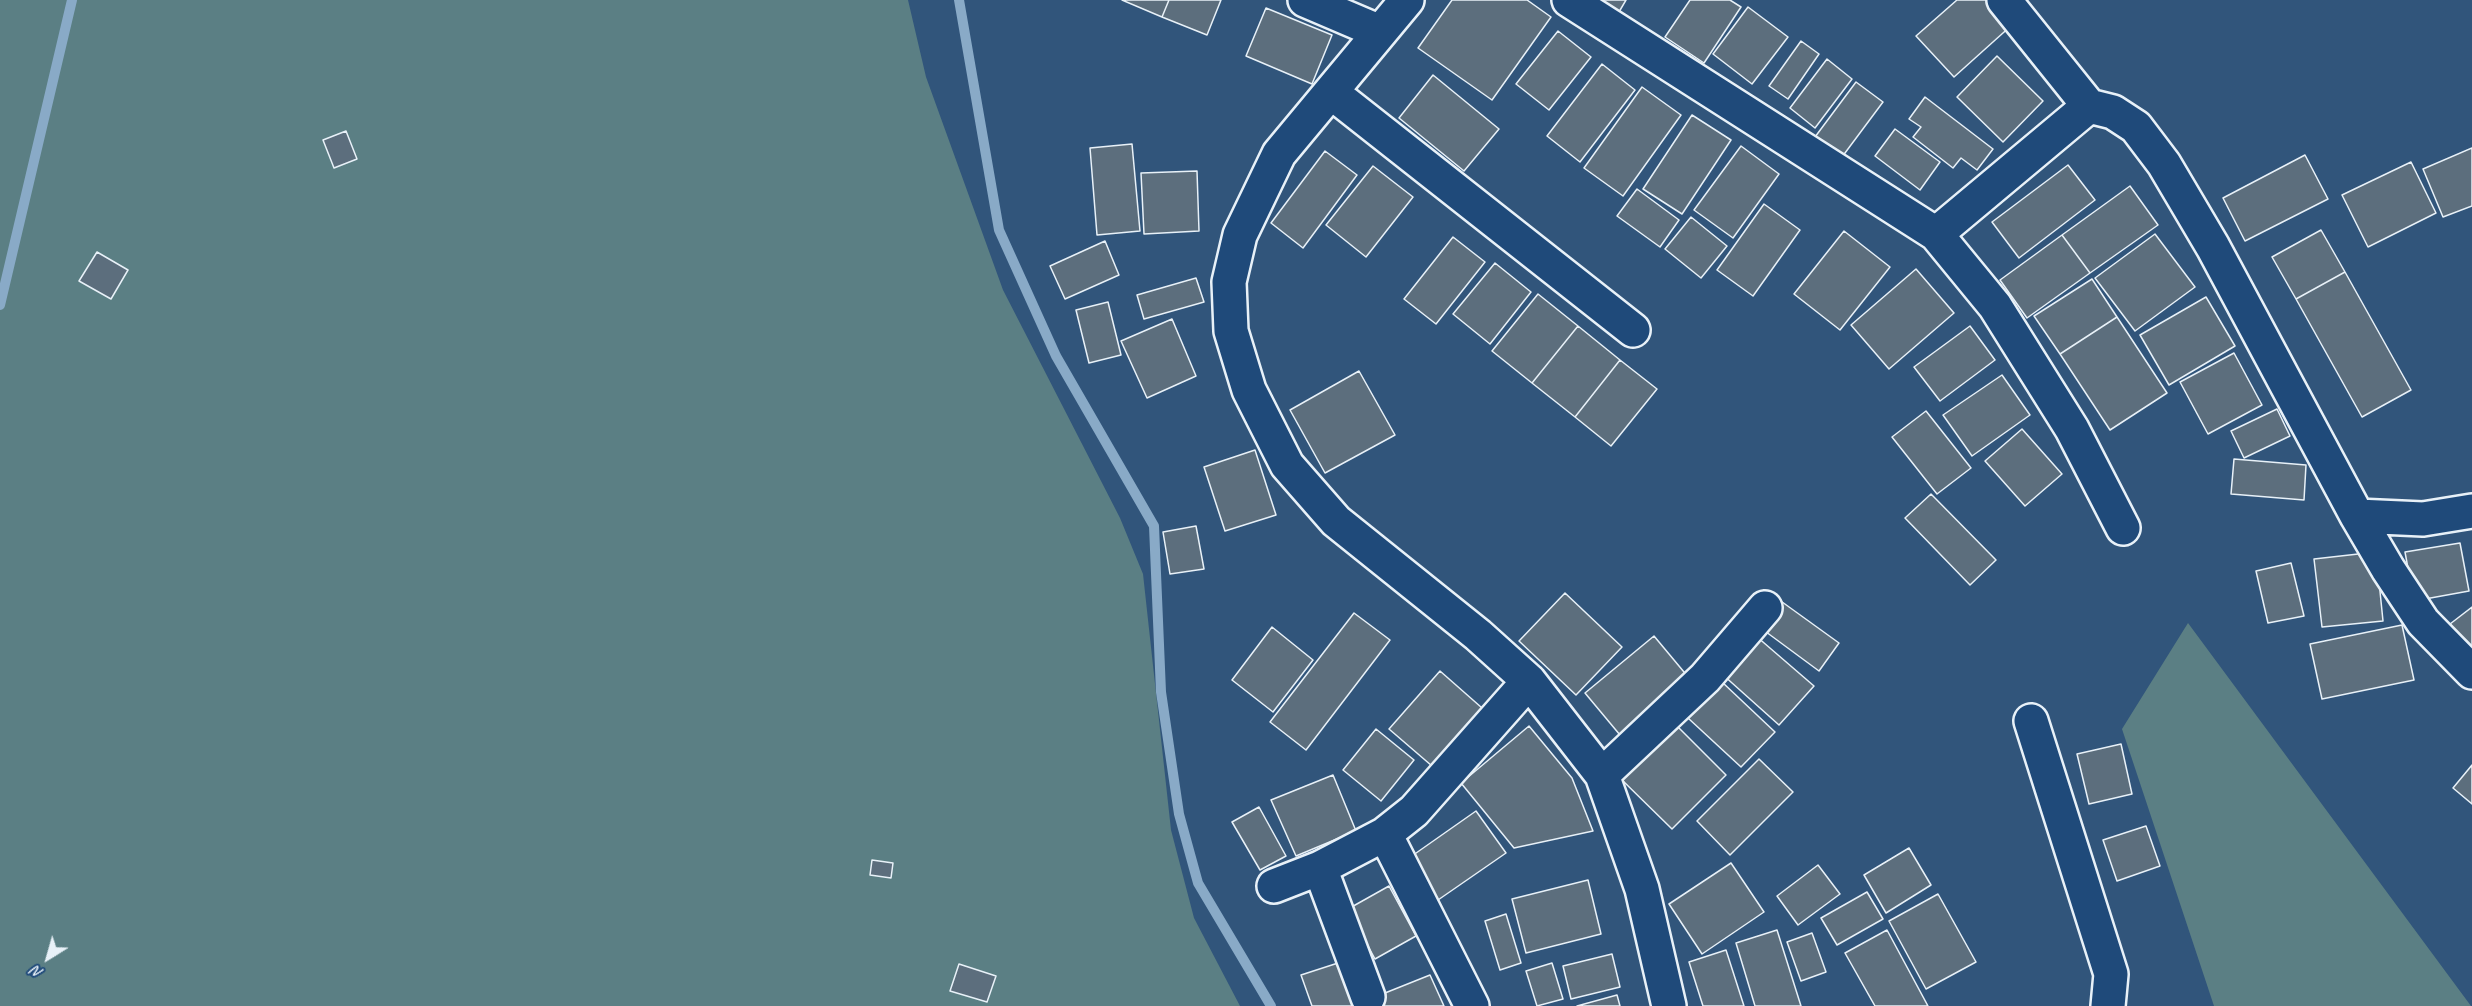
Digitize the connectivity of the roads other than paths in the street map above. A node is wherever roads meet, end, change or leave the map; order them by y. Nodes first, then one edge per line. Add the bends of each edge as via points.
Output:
1 (1305, 0) edge
2 (1407, 0) edge
3 (1569, 0) edge
4 (2004, 0) edge
5 (1380, 32) junction
6 (1331, 92) junction
7 (2089, 106) junction
8 (1936, 234) junction
9 (1633, 330) dead end
10 (2472, 511) edge
11 (2357, 516) junction
12 (2123, 528) dead end
13 (1765, 608) dead end
14 (2472, 672) edge
15 (1529, 681) junction
16 (2031, 721) dead end
17 (1602, 775) junction
18 (1385, 834) junction
19 (1320, 868) junction
20 (1274, 886) dead end
21 (1368, 997) dead end
22 (1472, 1006) edge
23 (1669, 1006) edge
24 (2108, 1006) edge

1 - 5 street
2 - 5 street
3 - 8 street
4 - 7 street
5 - 6 street
6 - 9 street
6 - 15 street via 1279,154 1240,235 1229,282 1231,331 1249,390 1287,465 1336,521
7 - 8 street
7 - 11 street via 2113,112 2130,123 2164,164 2213,247
8 - 12 street via 1995,306 2072,429
10 - 11 street via 2423,519
11 - 14 street via 2423,622
13 - 17 street via 1705,678
15 - 17 street
15 - 18 street via 1413,812
16 - 24 street via 2111,974
17 - 23 street via 1642,889
18 - 19 street
18 - 22 street
19 - 20 street
19 - 21 street

